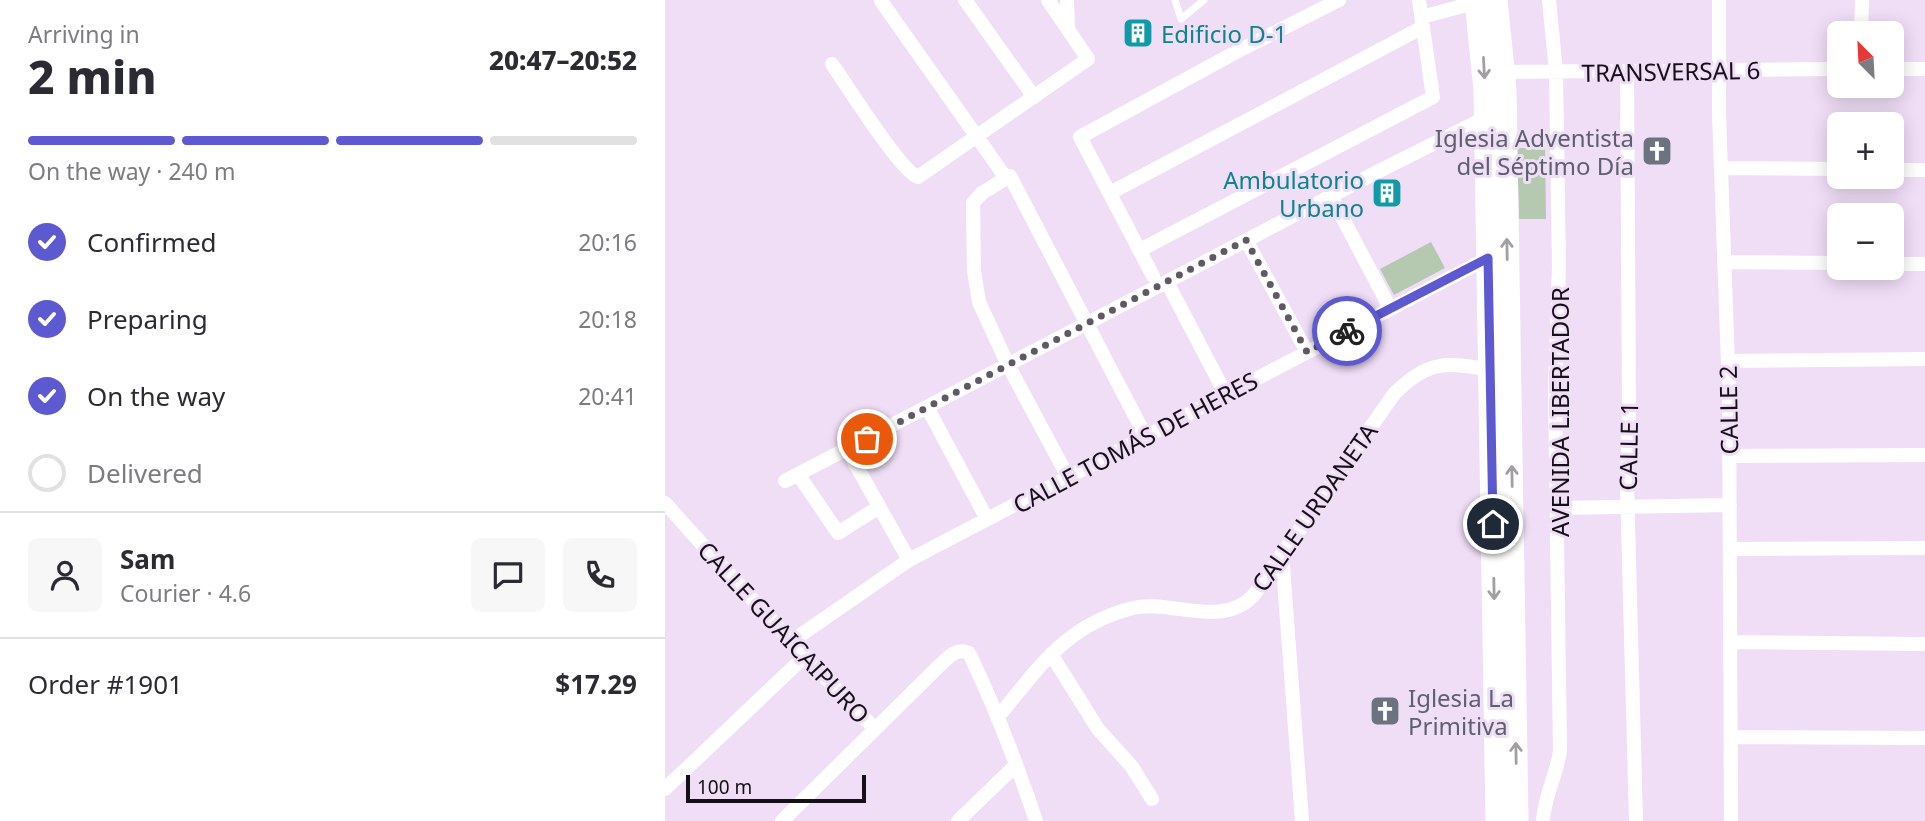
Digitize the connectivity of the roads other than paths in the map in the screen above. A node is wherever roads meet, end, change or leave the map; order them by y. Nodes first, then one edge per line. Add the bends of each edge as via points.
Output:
1 (965, 0) edge
2 (1048, 0) edge
3 (1067, 0) edge
4 (1175, 0) edge
5 (1204, 0) edge
6 (1339, 0) edge
7 (1419, 0) edge
8 (1483, 0) edge
9 (1549, 0) edge
10 (1719, 0) edge
11 (1862, 0) edge
12 (881, 1) edge
13 (1861, 21) edge
14 (1422, 22) junction
15 (1068, 30) junction
16 (832, 64) dead end
17 (1827, 69) edge
18 (1904, 69) edge
19 (1925, 69) edge
20 (1719, 70) junction
21 (1627, 71) junction
22 (1504, 72) junction
23 (1556, 72) junction
24 (1034, 97) junction
25 (1486, 118) junction
26 (977, 137) junction
27 (1721, 168) junction
28 (1827, 169) edge
29 (1904, 170) edge
30 (1925, 170) edge
31 (1008, 177) junction
32 (1109, 193) junction
33 (1331, 195) junction
34 (1246, 240) junction
35 (1140, 250) junction
36 (1488, 258) junction
37 (1724, 262) junction
38 (1827, 263) edge
39 (1904, 264) edge
40 (1925, 264) edge
41 (1160, 279) junction
42 (1390, 308) junction
43 (1088, 323) junction
44 (1307, 352) junction
45 (1925, 359) edge
46 (1728, 362) junction
47 (1008, 365) junction
48 (1490, 370) junction
49 (1226, 395) junction
50 (927, 407) junction
51 (1146, 437) junction
52 (847, 449) junction
53 (1925, 455) edge
54 (1729, 456) junction
55 (1068, 477) junction
56 (665, 503) edge
57 (1730, 505) junction
58 (879, 507) junction
59 (1627, 507) junction
60 (1558, 508) junction
61 (987, 519) junction
62 (1925, 548) edge
63 (1730, 549) junction
64 (1282, 553) junction
65 (909, 560) junction
66 (792, 641) junction
67 (1731, 642) junction
68 (1925, 644) edge
69 (1051, 654) junction
70 (804, 657) junction
71 (997, 718) junction
72 (875, 729) junction
73 (1731, 737) junction
74 (1925, 738) edge
75 (1016, 765) junction
76 (665, 789) edge
77 (1152, 799) dead end
78 (1507, 811) edge
79 (968, 818) edge
80 (782, 821) edge
81 (1036, 821) edge
82 (1302, 821) edge
83 (1543, 821) edge
84 (1636, 821) edge
85 (1731, 821) edge

1 - 24 street
2 - 15 street
3 - 15 street
4 - 5 lane via 1181,19
6 - 32 street via 1080,137
7 - 14 street
8 - 14 street
8 - 22 main road, AVENIDA LIBERTADOR
8 -> 25 main road, AVENIDA LIBERTADOR
9 - 23 street, AVENIDA LIBERTADOR
10 - 20 street, CALLE 2
11 - 13 street
12 - 26 street
14 - 32 street
14 - 35 street via 1433,97
15 - 24 street via 1088,58
16 - 26 street via 912,175 924,174
17 - 20 street, TRANSVERSAL 6
18 - 19 street
20 - 21 street, TRANSVERSAL 6
20 - 27 street, CALLE 2
21 - 23 street, TRANSVERSAL 6
21 - 59 street, CALLE 1
22 - 23 street, TRANSVERSAL 6
78 -> 22 main road, AVENIDA LIBERTADOR
23 - 60 street, AVENIDA LIBERTADOR
24 - 26 street
25 - 33 street
25 - 36 main road, AVENIDA LIBERTADOR
26 - 31 street
27 - 28 street
27 - 37 street, CALLE 2
29 - 30 street
31 - 43 street
31 - 47 street via 977,197 971,209 979,302
32 - 35 street
33 - 34 street
33 - 42 street
34 - 41 street
34 - 44 street
35 - 41 street
36 - 42 street, CALLE TOMÁS DE HERES
36 - 48 main road, AVENIDA LIBERTADOR
37 - 38 street
37 - 46 street, CALLE 2
39 - 40 street
41 - 43 street
41 - 49 street
42 - 44 street, CALLE TOMÁS DE HERES
43 - 47 street
43 - 51 street
44 - 49 street, CALLE TOMÁS DE HERES
45 - 46 street
46 - 54 street, CALLE 2
47 - 50 street
47 - 55 street
48 - 64 street, CALLE URDANETA via 1448,363 1404,384
48 -> 78 main road, AVENIDA LIBERTADOR
49 - 51 street, CALLE TOMÁS DE HERES
50 - 52 street
50 - 61 street
51 - 55 street, CALLE TOMÁS DE HERES
52 - 58 street
52 - 58 street via 792,477 838,533
53 - 54 street
54 - 57 street, CALLE 2
55 - 61 street, CALLE TOMÁS DE HERES
56 - 66 street, CALLE GUAICAIPURO
57 - 59 street
57 - 63 street, CALLE 2
58 - 65 street
59 - 60 street
59 - 84 street, CALLE 1
60 - 83 street, AVENIDA LIBERTADOR via 1560,751
61 - 65 street, CALLE TOMÁS DE HERES
62 - 63 street
63 - 67 street, CALLE 2
64 - 69 street, CALLE URDANETA via 1253,596 1239,608 1215,612 1133,608 1073,634
64 - 82 street
65 - 66 street, CALLE TOMÁS DE HERES
66 - 70 street, CALLE GUAICAIPURO
67 - 68 street
67 - 73 street, CALLE 2
69 - 71 street, CALLE URDANETA
69 - 77 street via 1098,729
70 - 72 street, CALLE GUAICAIPURO
70 - 76 street
71 - 72 street via 970,656 959,651
71 - 75 street
72 - 80 street
73 - 74 street
73 - 85 street, CALLE 2
75 - 79 street
75 - 81 street

